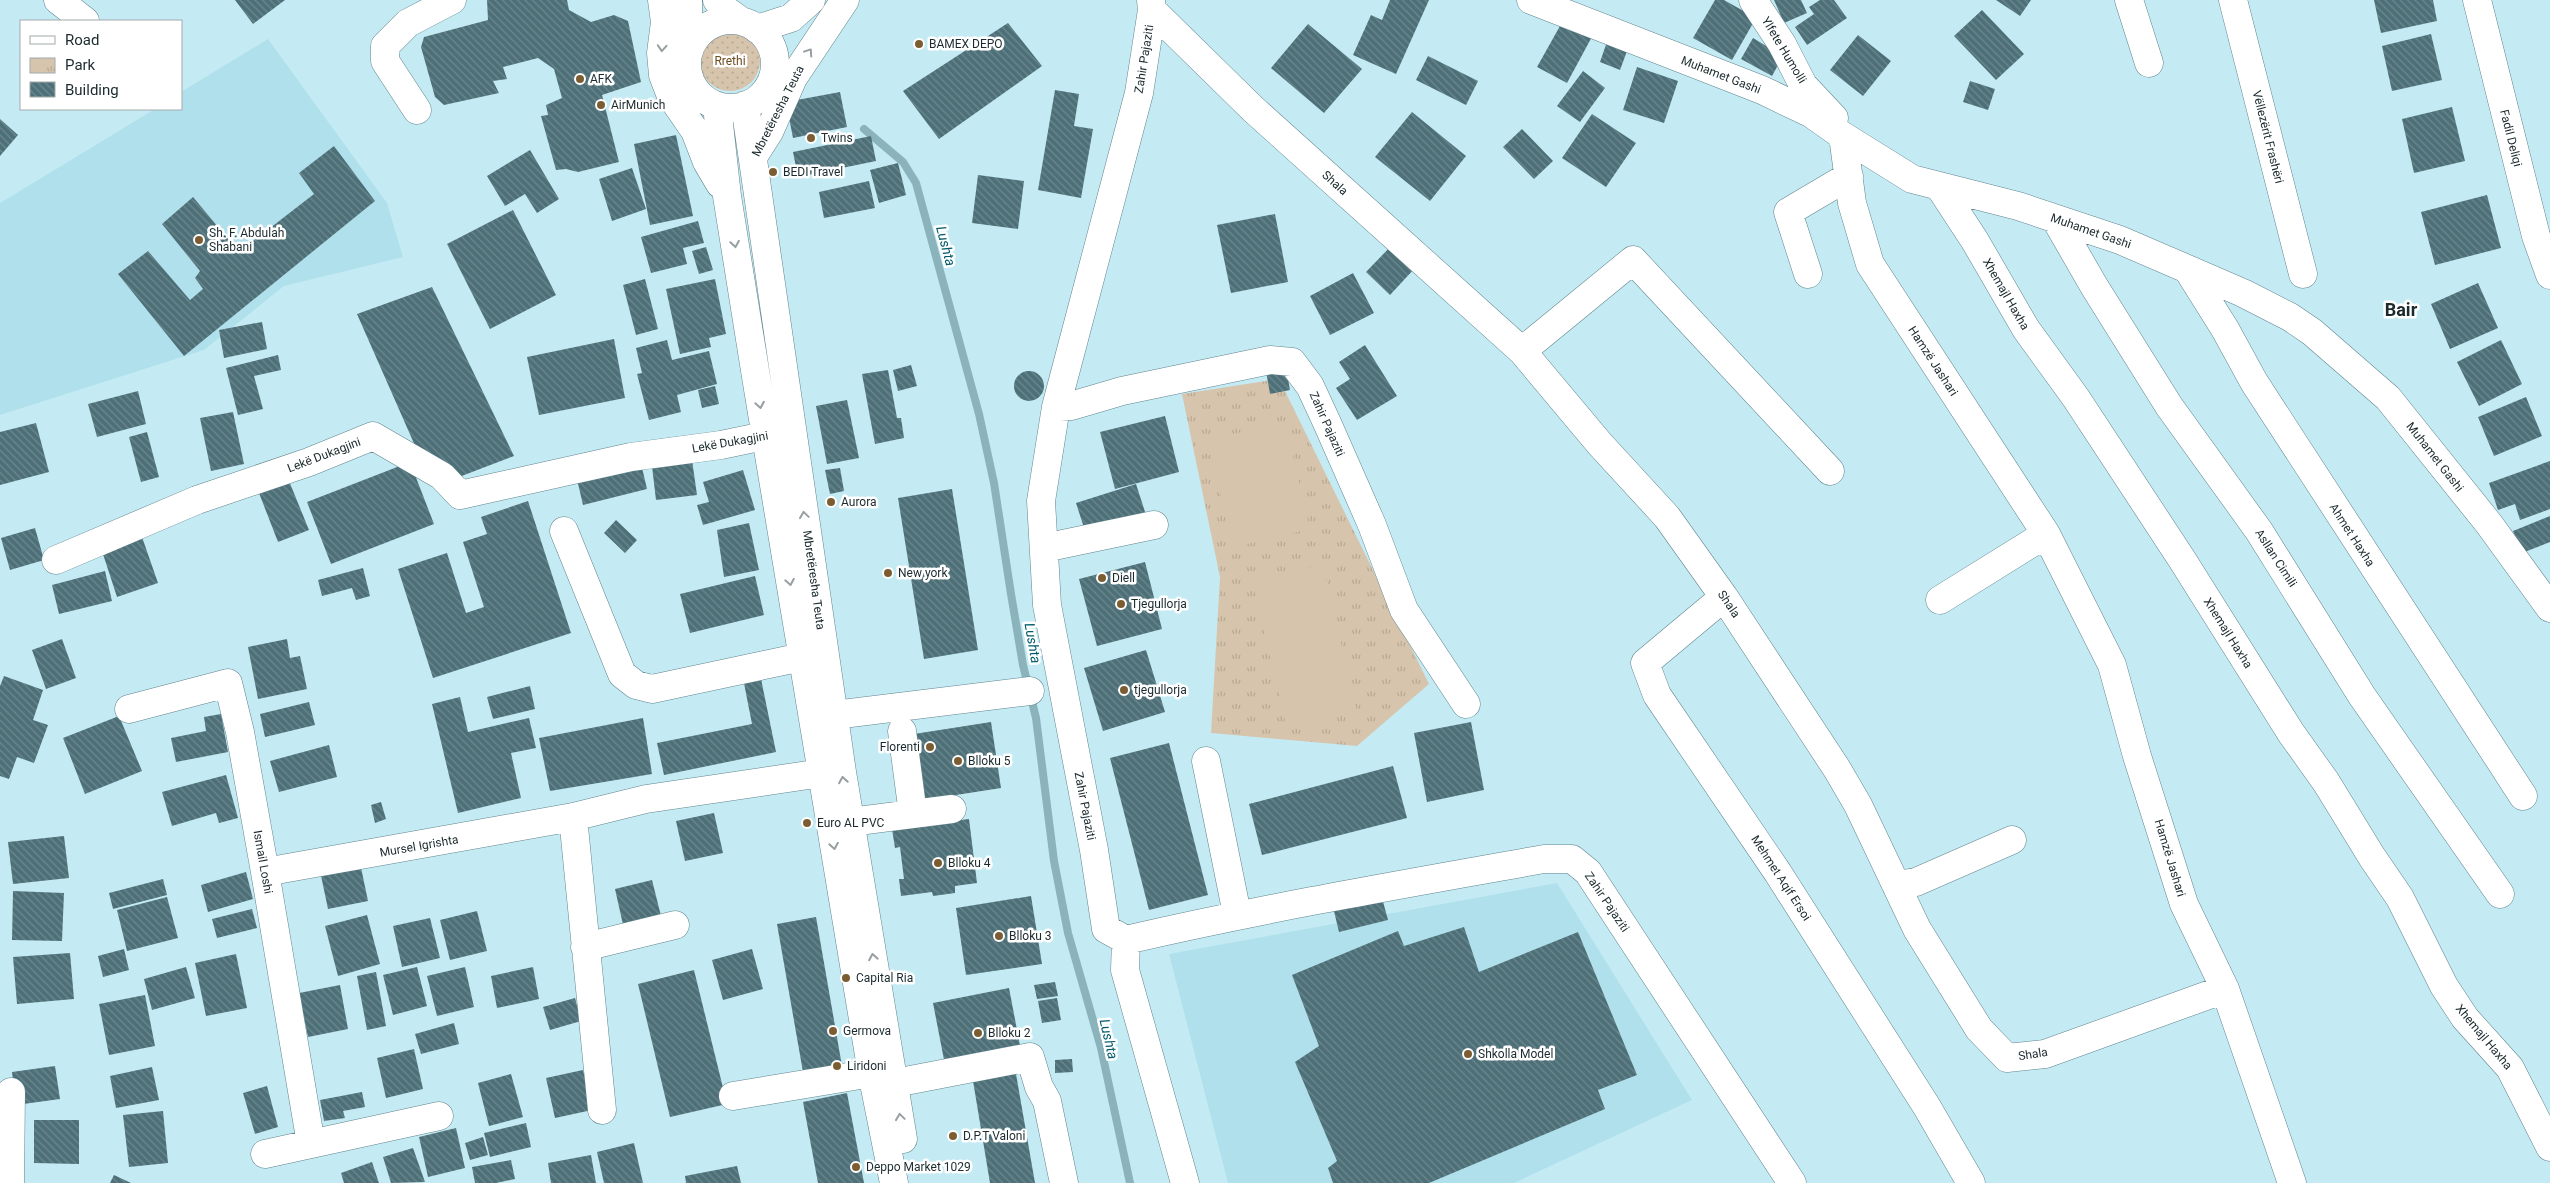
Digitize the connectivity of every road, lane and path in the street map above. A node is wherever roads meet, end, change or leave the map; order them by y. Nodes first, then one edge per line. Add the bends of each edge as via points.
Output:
1 (58, 0) edge
2 (452, 0) edge
3 (662, 0) edge
4 (688, 0) edge
5 (717, 0) edge
6 (811, 0) edge
7 (829, 0) edge
8 (844, 0) edge
9 (1531, 0) edge
10 (1753, 0) edge
11 (2129, 0) edge
12 (2233, 0) edge
13 (2477, 0) edge
14 (1152, 5) edge
15 (84, 20) edge
16 (749, 25) junction
17 (689, 48) junction
18 (2149, 63) dead end
19 (771, 81) junction
20 (745, 105) junction
21 (717, 106) junction
22 (417, 110) dead end
23 (1850, 140) junction
24 (753, 157) junction
25 (1849, 176) junction
26 (1939, 186) junction
27 (727, 196) junction
28 (2056, 220) junction
29 (2188, 270) junction
30 (1808, 274) dead end
31 (2303, 274) dead end
32 (2550, 275) edge
33 (1522, 351) junction
34 (1056, 407) junction
35 (792, 430) junction
36 (765, 436) junction
37 (1830, 471) dead end
38 (1154, 525) dead end
39 (564, 531) dead end
40 (2046, 534) junction
41 (1044, 548) junction
42 (56, 560) dead end
43 (1724, 597) junction
44 (1940, 600) dead end
45 (2550, 608) edge
46 (802, 657) junction
47 (1030, 691) dead end
48 (1466, 704) dead end
49 (129, 709) dead end
50 (834, 715) junction
51 (902, 731) dead end
52 (1206, 761) dead end
53 (822, 773) junction
54 (2523, 796) dead end
55 (952, 809) dead end
56 (913, 814) junction
57 (573, 817) junction
58 (850, 822) junction
59 (2012, 840) dead end
60 (266, 872) junction
61 (1896, 885) junction
62 (2500, 894) dead end
63 (1237, 914) junction
64 (675, 925) dead end
65 (1126, 940) junction
66 (585, 947) junction
67 (2225, 989) junction
68 (884, 1078) junction
69 (2517, 1078) junction
70 (11, 1092) dead end
71 (733, 1096) dead end
72 (602, 1110) dead end
73 (439, 1116) dead end
74 (2550, 1119) edge
75 (311, 1144) junction
76 (2550, 1147) edge
77 (265, 1154) dead end
78 (7, 1169) edge
79 (894, 1183) edge
80 (909, 1183) edge
81 (1064, 1183) edge
82 (1185, 1183) edge
83 (1792, 1183) edge
84 (1971, 1183) edge
85 (2292, 1183) edge

1 - 15 street
2 - 22 street via 408,23 385,46 385,61
3 -> 27 street via 665,22 661,53 663,76
4 - 17 street
5 - 16 street via 727,11
6 - 16 street via 791,18
7 - 19 street via 793,42
24 -> 8 street, Mbretëresha Teuta via 769,132 793,78
9 - 23 street, Muhamet Gashi via 1762,90 1812,114
10 - 23 street, Ylfete Humolli via 1803,84
11 - 18 street
12 - 31 street, Vëllezërit Frashëri
13 - 32 street, Fadil Deliqi via 2536,236
14 - 33 street, Shala via 1253,110
14 - 34 street, Zahir Pajaziti via 1139,93
16 - 17 street via 729,20 704,28
16 - 19 street via 771,47 774,70
17 - 21 street via 686,62 688,77 694,89
19 - 20 street via 756,100
20 - 21 street
20 - 24 street
21 - 27 street, Mbretëresha Teuta
23 - 25 street, Hamzë Jashari
23 - 26 street, Muhamet Gashi via 1912,179
24 - 35 street, Mbretëresha Teuta
25 - 30 street via 1788,212
25 - 40 street, Hamzë Jashari via 1852,203 1870,264
26 - 28 street, Muhamet Gashi via 2018,206
26 - 69 street, Xhemajl Haxha via 2026,329 2183,561 2400,898 2444,986 2464,1018
27 -> 36 street, Mbretëresha Teuta
28 - 29 street, Muhamet Gashi via 2120,240
28 - 62 street, Asllan Cimili via 2169,406 2259,531 2362,696
29 - 45 street, Muhamet Gashi via 2290,317 2388,398 2489,524
29 - 54 street, Ahmet Haxha via 2254,382
33 - 37 street via 1632,260
33 - 43 street, Shala via 1599,443 1667,517
34 - 41 street, Zahir Pajaziti via 1041,501
34 - 48 street, Zahir Pajaziti via 1270,360 1292,362 1310,386 1372,525 1404,610
35 - 36 street, Lekë Dukagjini
50 -> 35 street, Mbretëresha Teuta
36 - 42 street, Lekë Dukagjini via 631,457 460,495 442,476 373,436 309,462 197,500
36 -> 46 street, Mbretëresha Teuta
38 - 41 street
39 - 46 street via 622,674 636,684 652,689
40 - 44 street
40 - 67 street, Hamzë Jashari via 2112,665 2184,904
41 - 65 street, Zahir Pajaziti via 1048,605 1106,929
43 - 61 street, Shala via 1837,769
43 - 84 street, Mehmet Aqif Ersoi via 1645,663 1657,695 1778,872 1927,1107
46 - 53 street, Mbretëresha Teuta
47 - 50 street
49 - 60 street, Ismail Loshi via 228,683
58 -> 50 street, Mbretëresha Teuta
51 - 56 street
52 - 63 street
53 - 57 street, Mursel Igrishta via 646,799
53 -> 68 street, Mbretëresha Teuta
55 - 56 street
56 - 58 street
57 - 60 street, Mursel Igrishta
57 - 66 street
68 -> 58 street, Mbretëresha Teuta
59 - 61 street via 1916,882
60 - 75 street, Ismail Loshi
61 - 67 street, Shala via 1918,929 1979,1029 2007,1058 2045,1054
63 - 65 street, Zahir Pajaziti
63 - 83 street, Zahir Pajaziti via 1544,860 1572,859 1588,872
64 - 66 street
65 - 82 street via 1125,970
66 - 72 street
67 - 85 street, Hamzë Jashari
68 - 71 street
68 - 79 street, Mbretëresha Teuta
80 -> 68 street, Mbretëresha Teuta
68 - 81 street via 1030,1057 1047,1101
69 - 74 street, Xhemajl Haxha
69 - 76 street, Xhemajl Haxha
70 - 78 street
73 - 75 street
75 - 77 street

